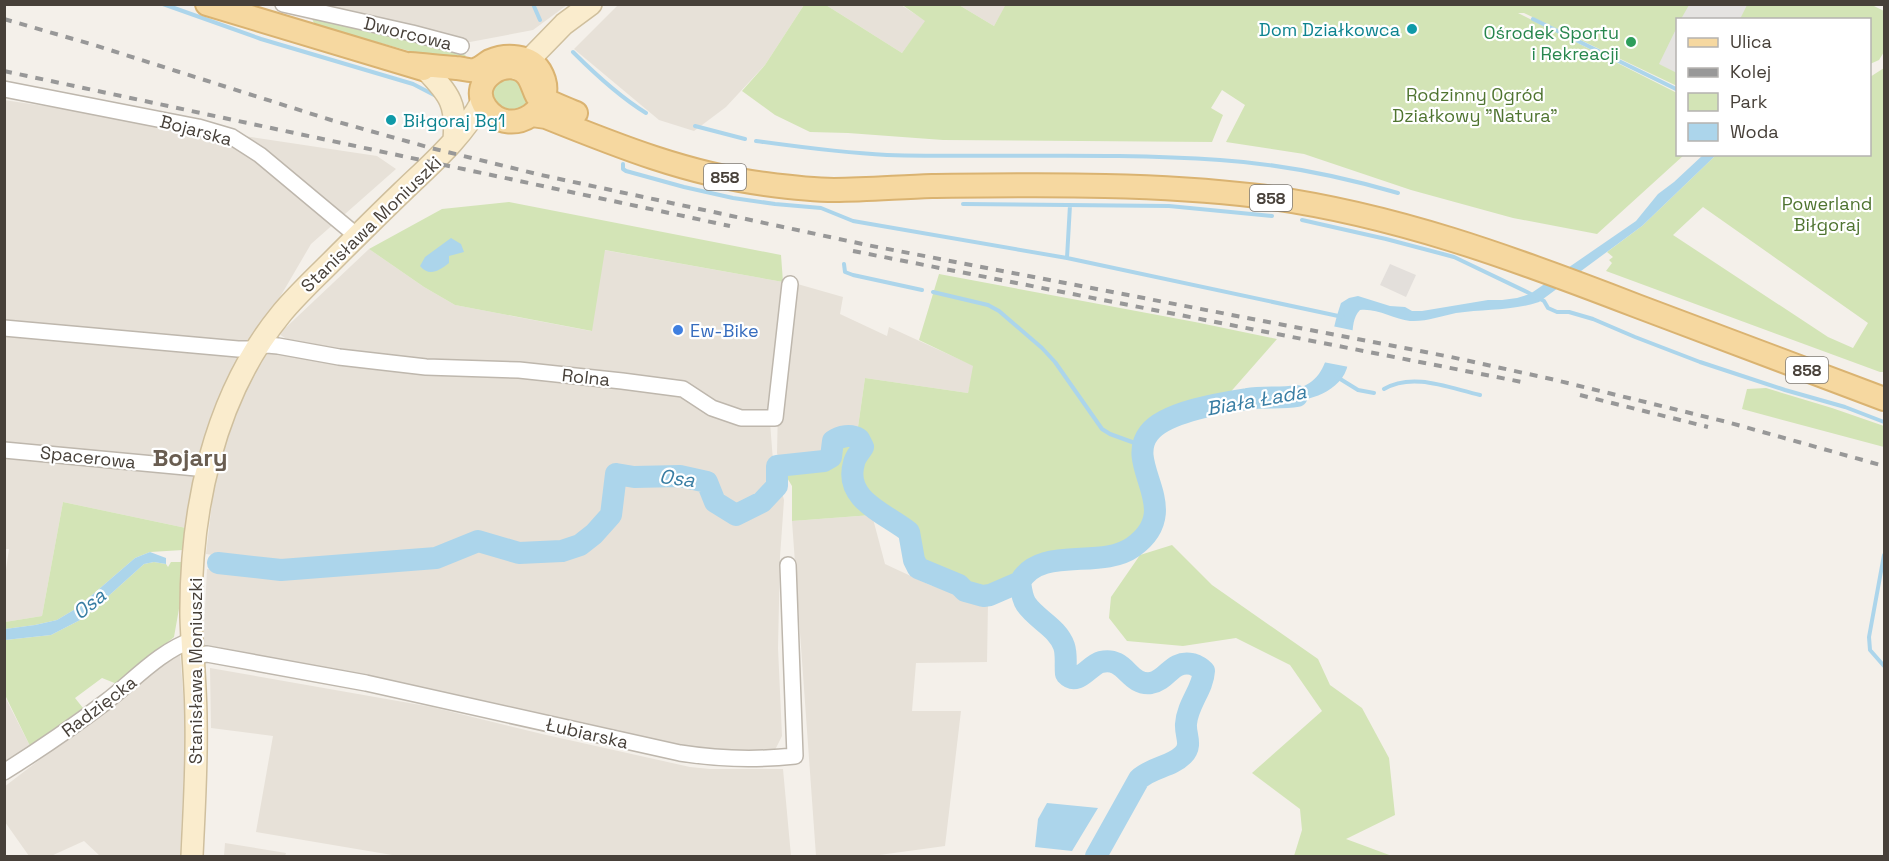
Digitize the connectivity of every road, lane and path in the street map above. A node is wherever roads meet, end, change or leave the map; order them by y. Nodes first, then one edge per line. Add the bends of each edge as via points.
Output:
1 (207, 4) edge
2 (284, 4) edge
3 (590, 5) edge
4 (309, 10) junction
5 (303, 34) junction
6 (461, 46) dead end
7 (418, 67) junction
8 (529, 68) junction
9 (4, 88) edge
10 (481, 98) junction
11 (538, 107) junction
12 (498, 118) junction
13 (453, 142) junction
14 (357, 236) junction
15 (790, 284) dead end
16 (4, 328) edge
17 (257, 347) junction
18 (1884, 399) edge
19 (4, 450) edge
20 (207, 469) junction
21 (788, 565) dead end
22 (193, 648) junction
23 (4, 772) edge
24 (192, 856) edge

1 - 5 main road
2 - 4 street, Dworcowa
3 - 8 street via 576,29 547,63
4 - 5 street
4 - 6 street, Dworcowa
5 - 7 main road
7 - 8 main road via 475,70 503,57 516,57
7 - 10 main road via 473,88
7 - 13 street via 444,88 451,100
8 - 10 main road via 502,69 491,74 483,82
8 - 11 main road via 526,74
9 - 14 street, Bojarska via 232,137 260,154
10 - 12 main road
10 - 13 street, Stanisława Moniuszki
11 - 12 main road, 858 via 515,122
11 - 18 main road, 858 via 546,117 646,156 748,182 833,190 928,186 1189,189 1281,199 1380,218 1516,260
12 - 13 street, Stanisława Moniuszki via 465,140
13 - 14 street, Stanisława Moniuszki
14 - 17 street, Stanisława Moniuszki via 291,303
15 - 17 street, Rolna via 775,418 741,418 712,408 683,389 519,370 426,367 278,345
16 - 17 street via 204,347
17 - 20 street, Stanisława Moniuszki via 227,405
19 - 20 street, Spacerowa
20 - 22 street, Stanisława Moniuszki via 196,543
21 - 22 street, Łubiarska via 795,756 711,758 680,753
22 - 23 street, Radzięcka via 183,643 167,652 107,701
22 - 24 street, Stanisława Moniuszki via 197,742

